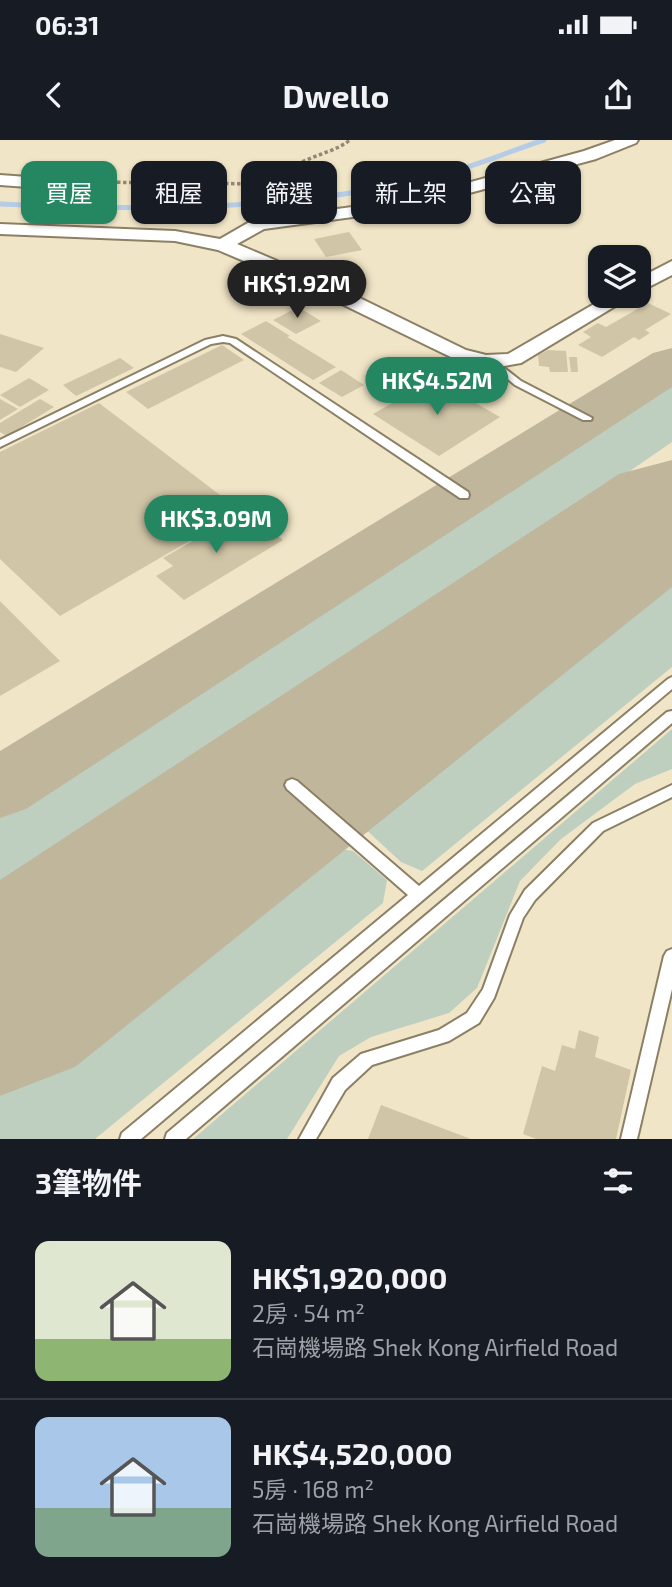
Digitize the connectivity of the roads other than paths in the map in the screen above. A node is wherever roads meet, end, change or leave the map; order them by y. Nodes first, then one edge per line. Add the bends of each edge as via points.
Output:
1 (631, 140) edge
2 (0, 180) edge
3 (21, 182) edge
4 (0, 229) edge
5 (223, 245) junction
6 (672, 267) edge
7 (651, 279) edge
8 (601, 308) edge
9 (494, 363) junction
10 (587, 418) dead end
11 (0, 444) edge
12 (464, 495) dead end
13 (672, 682) edge
14 (672, 716) edge
15 (292, 785) dead end
16 (672, 791) edge
17 (419, 895) junction
18 (672, 956) edge
19 (128, 1139) edge
20 (173, 1139) edge
21 (307, 1139) edge
22 (629, 1139) edge

1 - 5 street via 462,190 360,211 253,225
2 - 3 street
4 - 5 street via 175,236
5 - 9 street via 459,354
6 - 7 street
8 - 9 street via 514,359
9 - 10 lane via 519,383
11 - 12 lane via 208,342 223,339 233,341
13 - 17 lane
14 - 20 lane
15 - 17 lane
16 - 21 lane via 598,827 530,895 517,915 489,993 473,1018 443,1037 367,1059 339,1084
17 - 19 lane
18 - 22 lane

